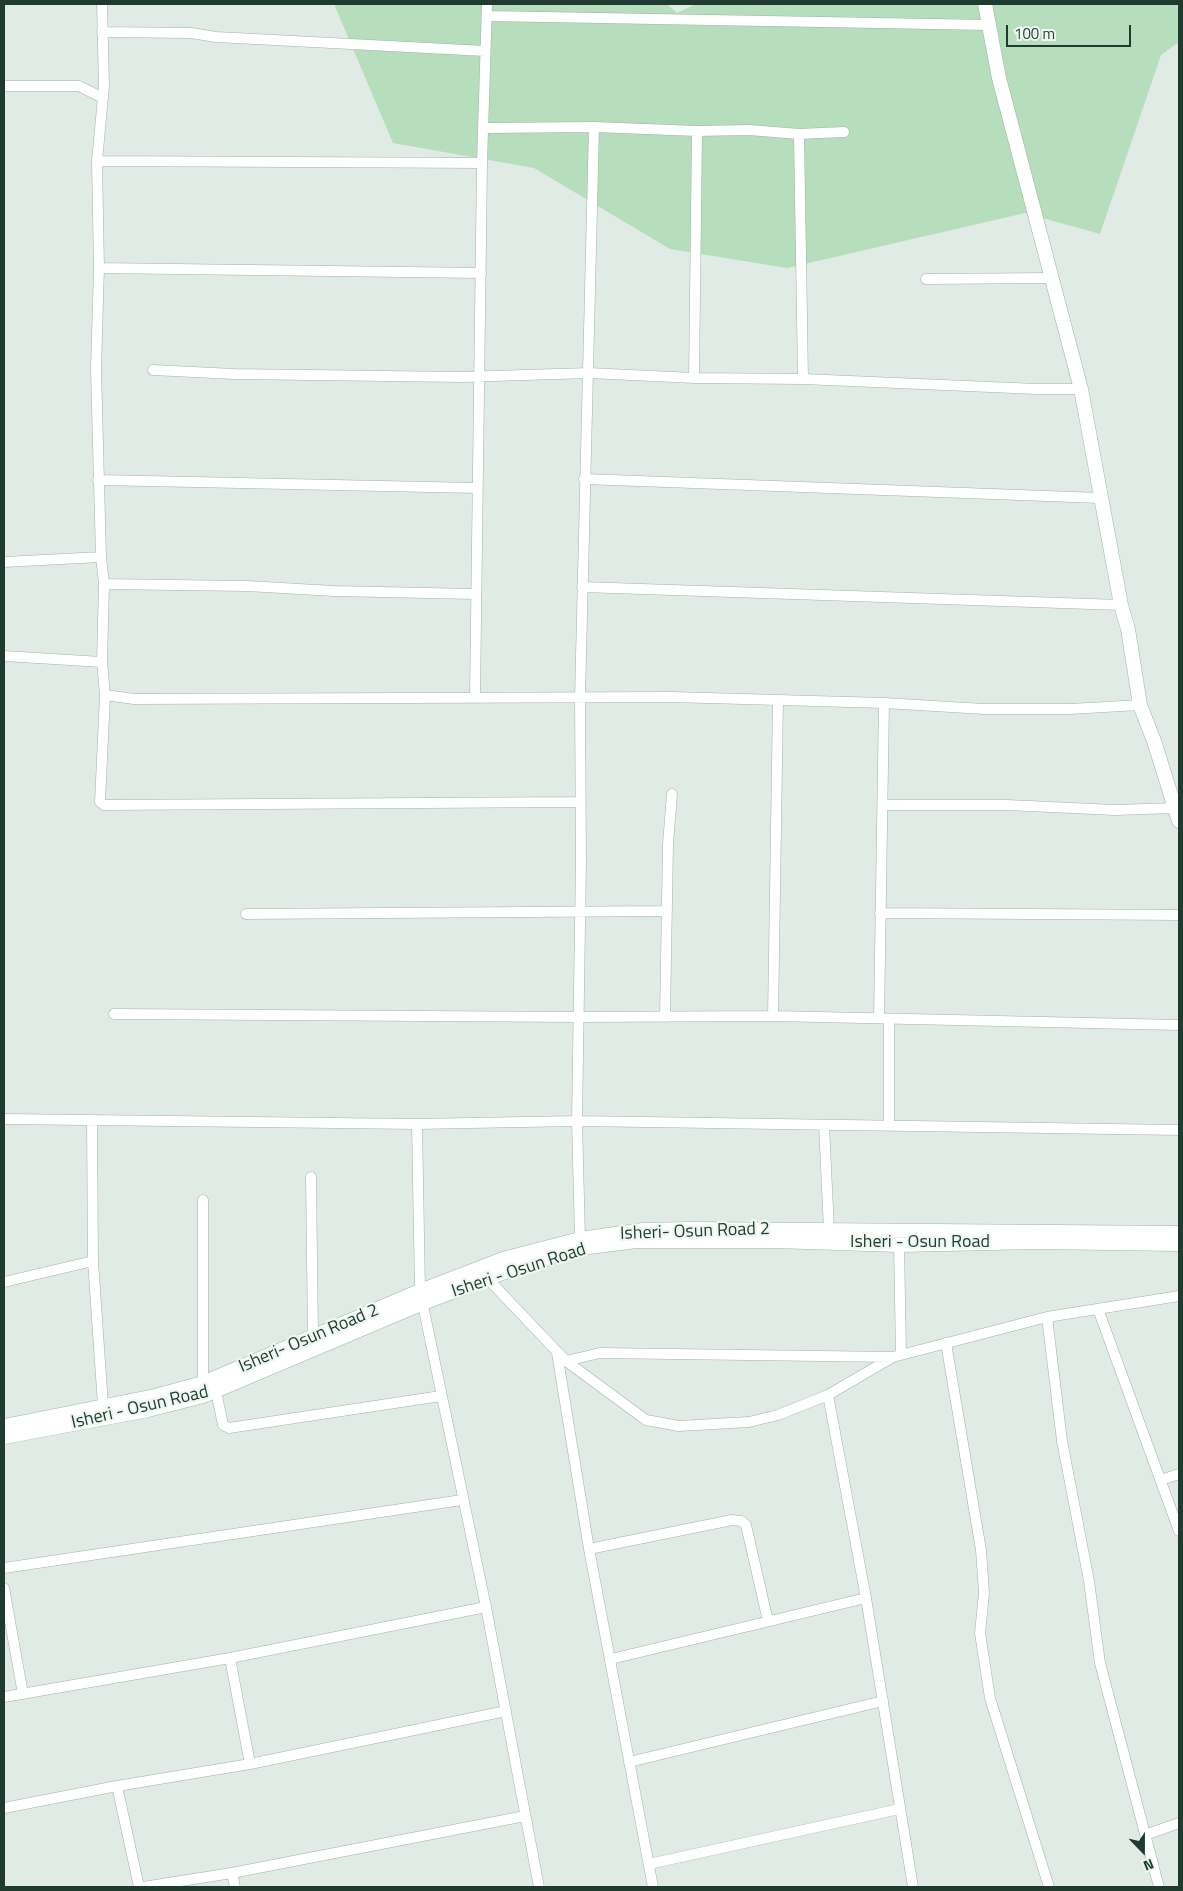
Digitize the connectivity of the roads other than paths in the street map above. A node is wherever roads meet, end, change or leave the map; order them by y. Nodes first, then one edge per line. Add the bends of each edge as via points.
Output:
1 (102, 4) edge
2 (487, 4) edge
3 (985, 4) edge
4 (487, 16) junction
5 (988, 25) junction
6 (102, 32) junction
7 (485, 51) junction
8 (4, 86) edge
9 (103, 98) junction
10 (594, 127) junction
11 (484, 128) junction
12 (697, 131) junction
13 (844, 132) dead end
14 (799, 134) junction
15 (97, 161) junction
16 (482, 163) junction
17 (99, 268) junction
18 (481, 273) junction
19 (1052, 278) junction
20 (926, 279) dead end
21 (153, 370) dead end
22 (589, 373) junction
23 (479, 376) junction
24 (694, 378) junction
25 (803, 379) junction
26 (1081, 389) junction
27 (584, 479) junction
28 (98, 480) junction
29 (477, 488) junction
30 (1101, 498) junction
31 (101, 557) junction
32 (4, 562) edge
33 (104, 584) junction
34 (582, 587) junction
35 (474, 594) junction
36 (1121, 605) junction
37 (4, 656) edge
38 (102, 662) junction
39 (105, 695) junction
40 (580, 696) junction
41 (474, 697) junction
42 (778, 701) junction
43 (884, 703) junction
44 (1140, 705) junction
45 (672, 794) dead end
46 (580, 802) junction
47 (883, 805) junction
48 (1177, 814) edge
49 (579, 911) junction
50 (667, 911) junction
51 (880, 913) junction
52 (246, 914) dead end
53 (1179, 915) edge
54 (114, 1014) dead end
55 (773, 1016) junction
56 (578, 1017) junction
57 (665, 1017) junction
58 (884, 1019) junction
59 (1179, 1025) edge
60 (4, 1119) edge
61 (92, 1121) junction
62 (577, 1121) junction
63 (417, 1124) junction
64 (824, 1125) junction
65 (889, 1126) junction
66 (1179, 1130) edge
67 (312, 1177) dead end
68 (204, 1200) dead end
69 (828, 1230) junction
70 (1179, 1233) edge
71 (580, 1239) junction
72 (1179, 1244) edge
73 (899, 1245) junction
74 (93, 1261) junction
75 (487, 1278) junction
76 (4, 1282) edge
77 (1179, 1296) edge
78 (422, 1297) junction
79 (1098, 1309) junction
80 (1047, 1317) junction
81 (313, 1337) junction
82 (946, 1343) junction
83 (557, 1353) junction
84 (897, 1356) junction
85 (566, 1361) junction
86 (203, 1383) junction
87 (216, 1391) junction
88 (828, 1395) junction
89 (441, 1396) junction
90 (103, 1405) junction
91 (4, 1426) edge
92 (4, 1437) edge
93 (1179, 1474) edge
94 (1161, 1480) junction
95 (462, 1500) junction
96 (1179, 1531) edge
97 (589, 1549) junction
98 (4, 1568) edge
99 (4, 1588) edge
100 (866, 1598) junction
101 (486, 1607) junction
102 (768, 1621) junction
103 (230, 1658) junction
104 (611, 1659) junction
105 (23, 1694) junction
106 (4, 1697) edge
107 (883, 1701) junction
108 (506, 1711) junction
109 (629, 1762) junction
110 (250, 1764) junction
111 (116, 1786) junction
112 (4, 1808) edge
113 (899, 1808) junction
114 (525, 1816) junction
115 (1179, 1823) edge
116 (1144, 1835) junction
117 (649, 1864) junction
118 (232, 1874) junction
119 (141, 1887) edge
120 (235, 1887) edge
121 (539, 1887) edge
122 (653, 1887) edge
123 (913, 1887) edge
124 (1049, 1887) edge
125 (1160, 1887) edge

1 - 6 street
2 - 4 street
3 - 5 main road
4 - 5 street
4 - 7 street
5 - 19 main road
6 - 7 street via 191,33
6 - 9 street
7 - 11 street
8 - 9 street via 79,86
9 - 15 street
10 - 11 street
10 - 12 street
10 - 22 street
11 - 16 street
12 - 14 street via 749,130
12 - 24 street
13 - 14 street
14 - 25 street
15 - 16 street
15 - 17 street
16 - 18 street
17 - 18 street
17 - 28 street via 96,368
18 - 23 street
19 - 20 street
19 - 26 main road
21 - 23 street via 234,374
22 - 23 street
22 - 24 street
22 - 27 street
23 - 29 street
24 - 25 street
25 - 26 street
26 - 30 main road
27 - 30 street
27 - 34 street
28 - 29 street
28 - 31 street
29 - 35 street
30 - 36 main road
31 - 32 street
31 - 33 street
33 - 35 street
33 - 38 street
34 - 36 street
34 - 40 street
35 - 41 street
36 - 44 main road
37 - 38 street
38 - 39 street
39 - 41 street via 134,699
39 - 46 street via 100,802 104,805
40 - 41 street
40 - 42 street
40 - 46 street
42 - 43 street
42 - 55 street
43 - 44 street via 984,709
43 - 47 street
44 - 48 main road
45 - 50 street
46 - 49 street
47 - 48 street via 1007,804
47 - 51 street
49 - 50 street
49 - 52 street
49 - 56 street
50 - 57 street
51 - 53 street
51 - 58 street
54 - 56 street
55 - 57 street
55 - 58 street
56 - 57 street
56 - 62 street
58 - 59 street
58 - 65 street
60 - 61 street
61 - 63 street
61 - 74 street
62 - 63 street
62 - 64 street
62 - 71 street
63 - 78 street
64 - 65 street
64 - 69 street
65 - 66 street
67 - 81 street
68 - 86 street
69 - 70 main road, Isheri- Osun Road 2
69 - 71 main road, Isheri- Osun Road 2 via 690,1228 644,1230
71 - 78 main road, Isheri- Osun Road 2 via 503,1259
72 - 73 main road, Isheri - Osun Road via 1038,1242
73 - 75 main road, Isheri - Osun Road via 636,1241 581,1248
73 - 84 street
74 - 76 street
74 - 90 street
75 - 78 main road, Isheri - Osun Road
75 - 83 street
77 - 79 street
78 - 81 main road, Isheri- Osun Road 2
78 - 87 main road, Isheri - Osun Road
78 - 89 street
79 - 80 street
79 - 94 street
80 - 82 street
80 - 116 street via 1062,1441 1089,1581 1100,1663
81 - 86 main road, Isheri- Osun Road 2
82 - 84 street
82 - 124 street via 981,1550 984,1593 980,1633 990,1698
83 - 85 street
83 - 97 street
84 - 85 street via 600,1353
84 - 88 street
85 - 88 street via 646,1420 679,1426 749,1422 778,1415
86 - 90 main road, Isheri- Osun Road 2
87 - 89 street via 220,1419 229,1428
87 - 92 main road, Isheri - Osun Road via 148,1410
88 - 100 street
89 - 95 street
90 - 91 main road, Isheri- Osun Road 2
93 - 94 street
94 - 96 street
95 - 98 street
95 - 101 street
97 - 102 street via 732,1520 741,1521 746,1525
97 - 104 street
99 - 105 street
100 - 102 street
100 - 107 street
101 - 103 street
101 - 108 street
102 - 104 street
103 - 105 street
103 - 110 street
104 - 109 street
105 - 106 street
107 - 109 street
107 - 113 street
108 - 110 street
108 - 114 street
109 - 117 street
110 - 111 street
111 - 112 street
111 - 119 street
113 - 117 street
113 - 123 street
114 - 118 street
114 - 121 street
115 - 116 street
116 - 125 street
117 - 122 street
118 - 119 street
118 - 120 street

